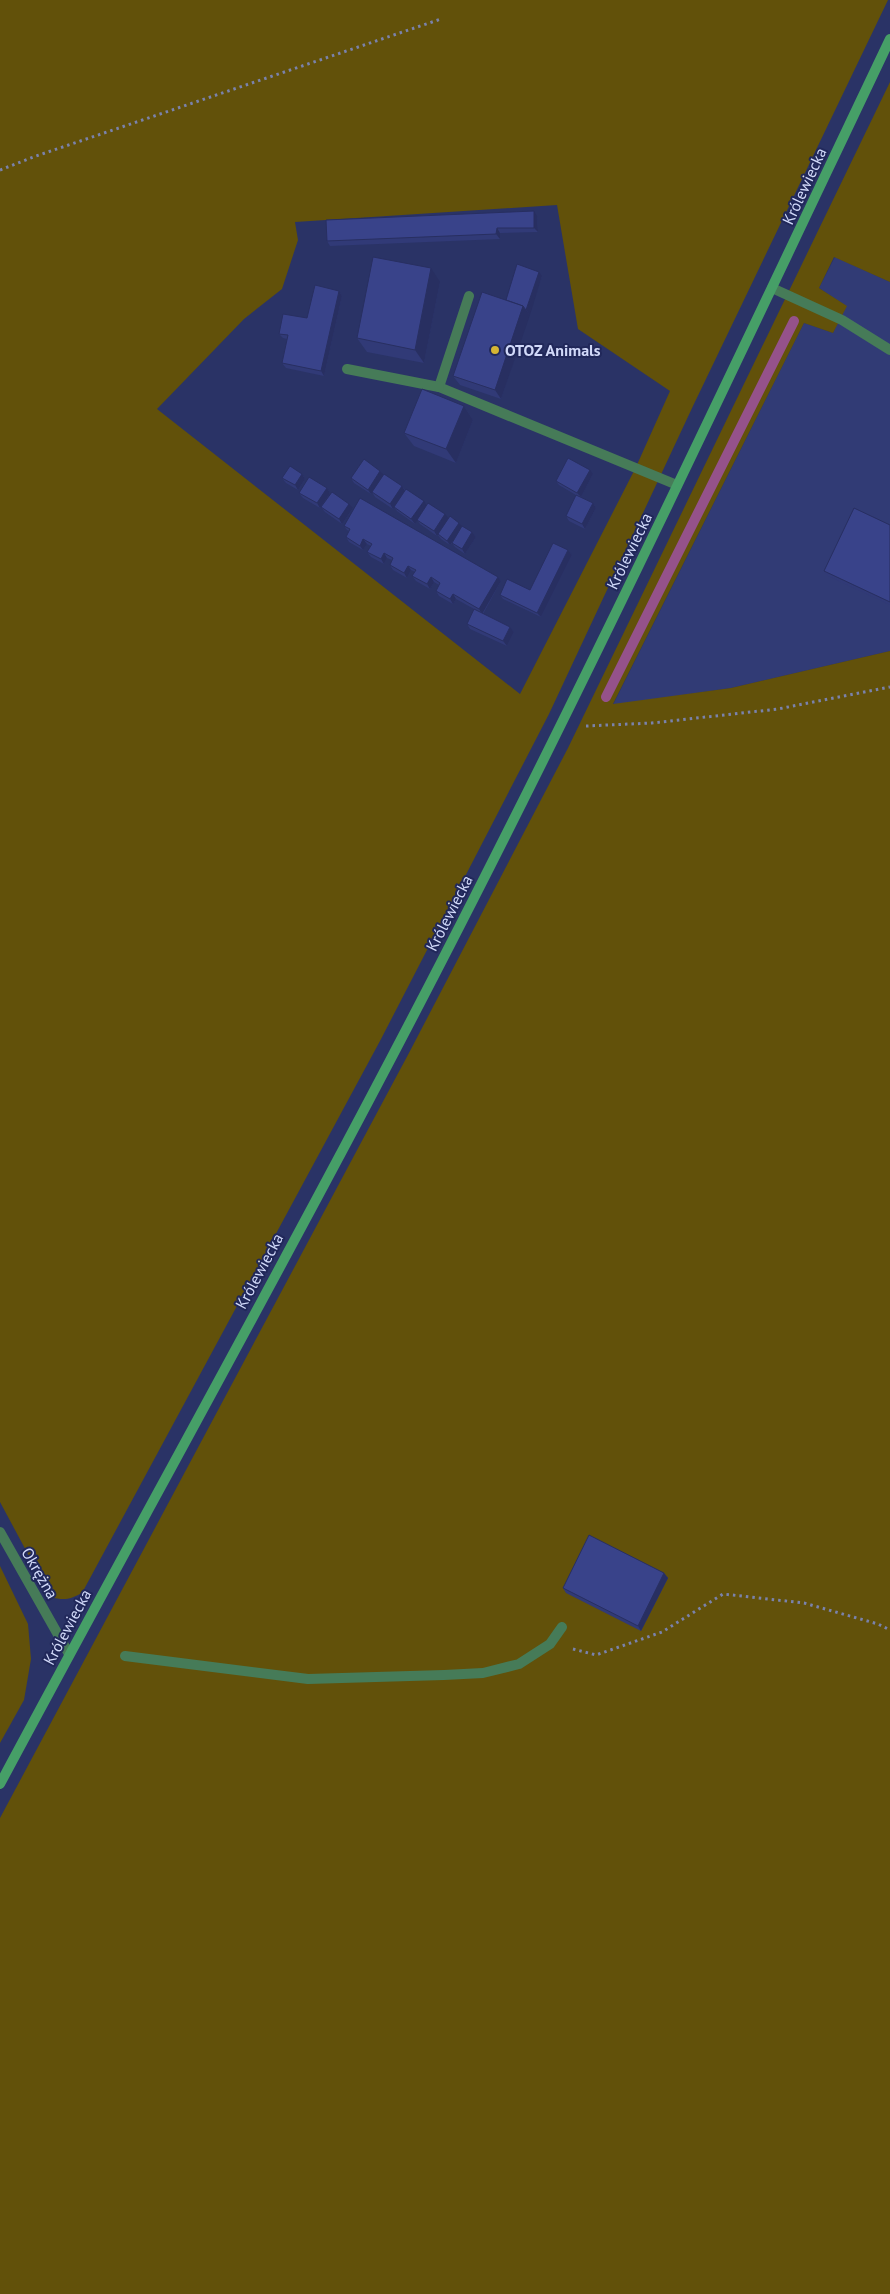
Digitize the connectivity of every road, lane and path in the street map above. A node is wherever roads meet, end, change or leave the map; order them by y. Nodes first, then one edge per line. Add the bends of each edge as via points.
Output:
1 (441, 19) dead end
2 (890, 39) edge
3 (0, 170) edge
4 (772, 288) junction
5 (469, 296) dead end
6 (890, 350) edge
7 (347, 370) dead end
8 (439, 387) junction
9 (677, 485) junction
10 (890, 686) edge
11 (560, 727) junction
12 (0, 1532) edge
13 (562, 1627) dead end
14 (890, 1630) edge
15 (550, 1644) junction
16 (69, 1654) junction
17 (125, 1656) dead end
18 (0, 1784) edge

1 - 3 path
2 - 4 main road, Królewiecka
4 - 6 street via 842,320
4 - 9 main road, Królewiecka
5 - 8 street
7 - 8 street
8 - 9 street
9 - 11 main road, Królewiecka
10 - 11 path via 778,709 652,723
11 - 16 main road, Królewiecka via 422,999
12 - 16 street, Okrężna
13 - 15 street
14 - 15 path via 804,1603 723,1594 662,1632 596,1655
15 - 17 street via 519,1664 483,1673 380,1678 288,1677
16 - 18 main road, Królewiecka

